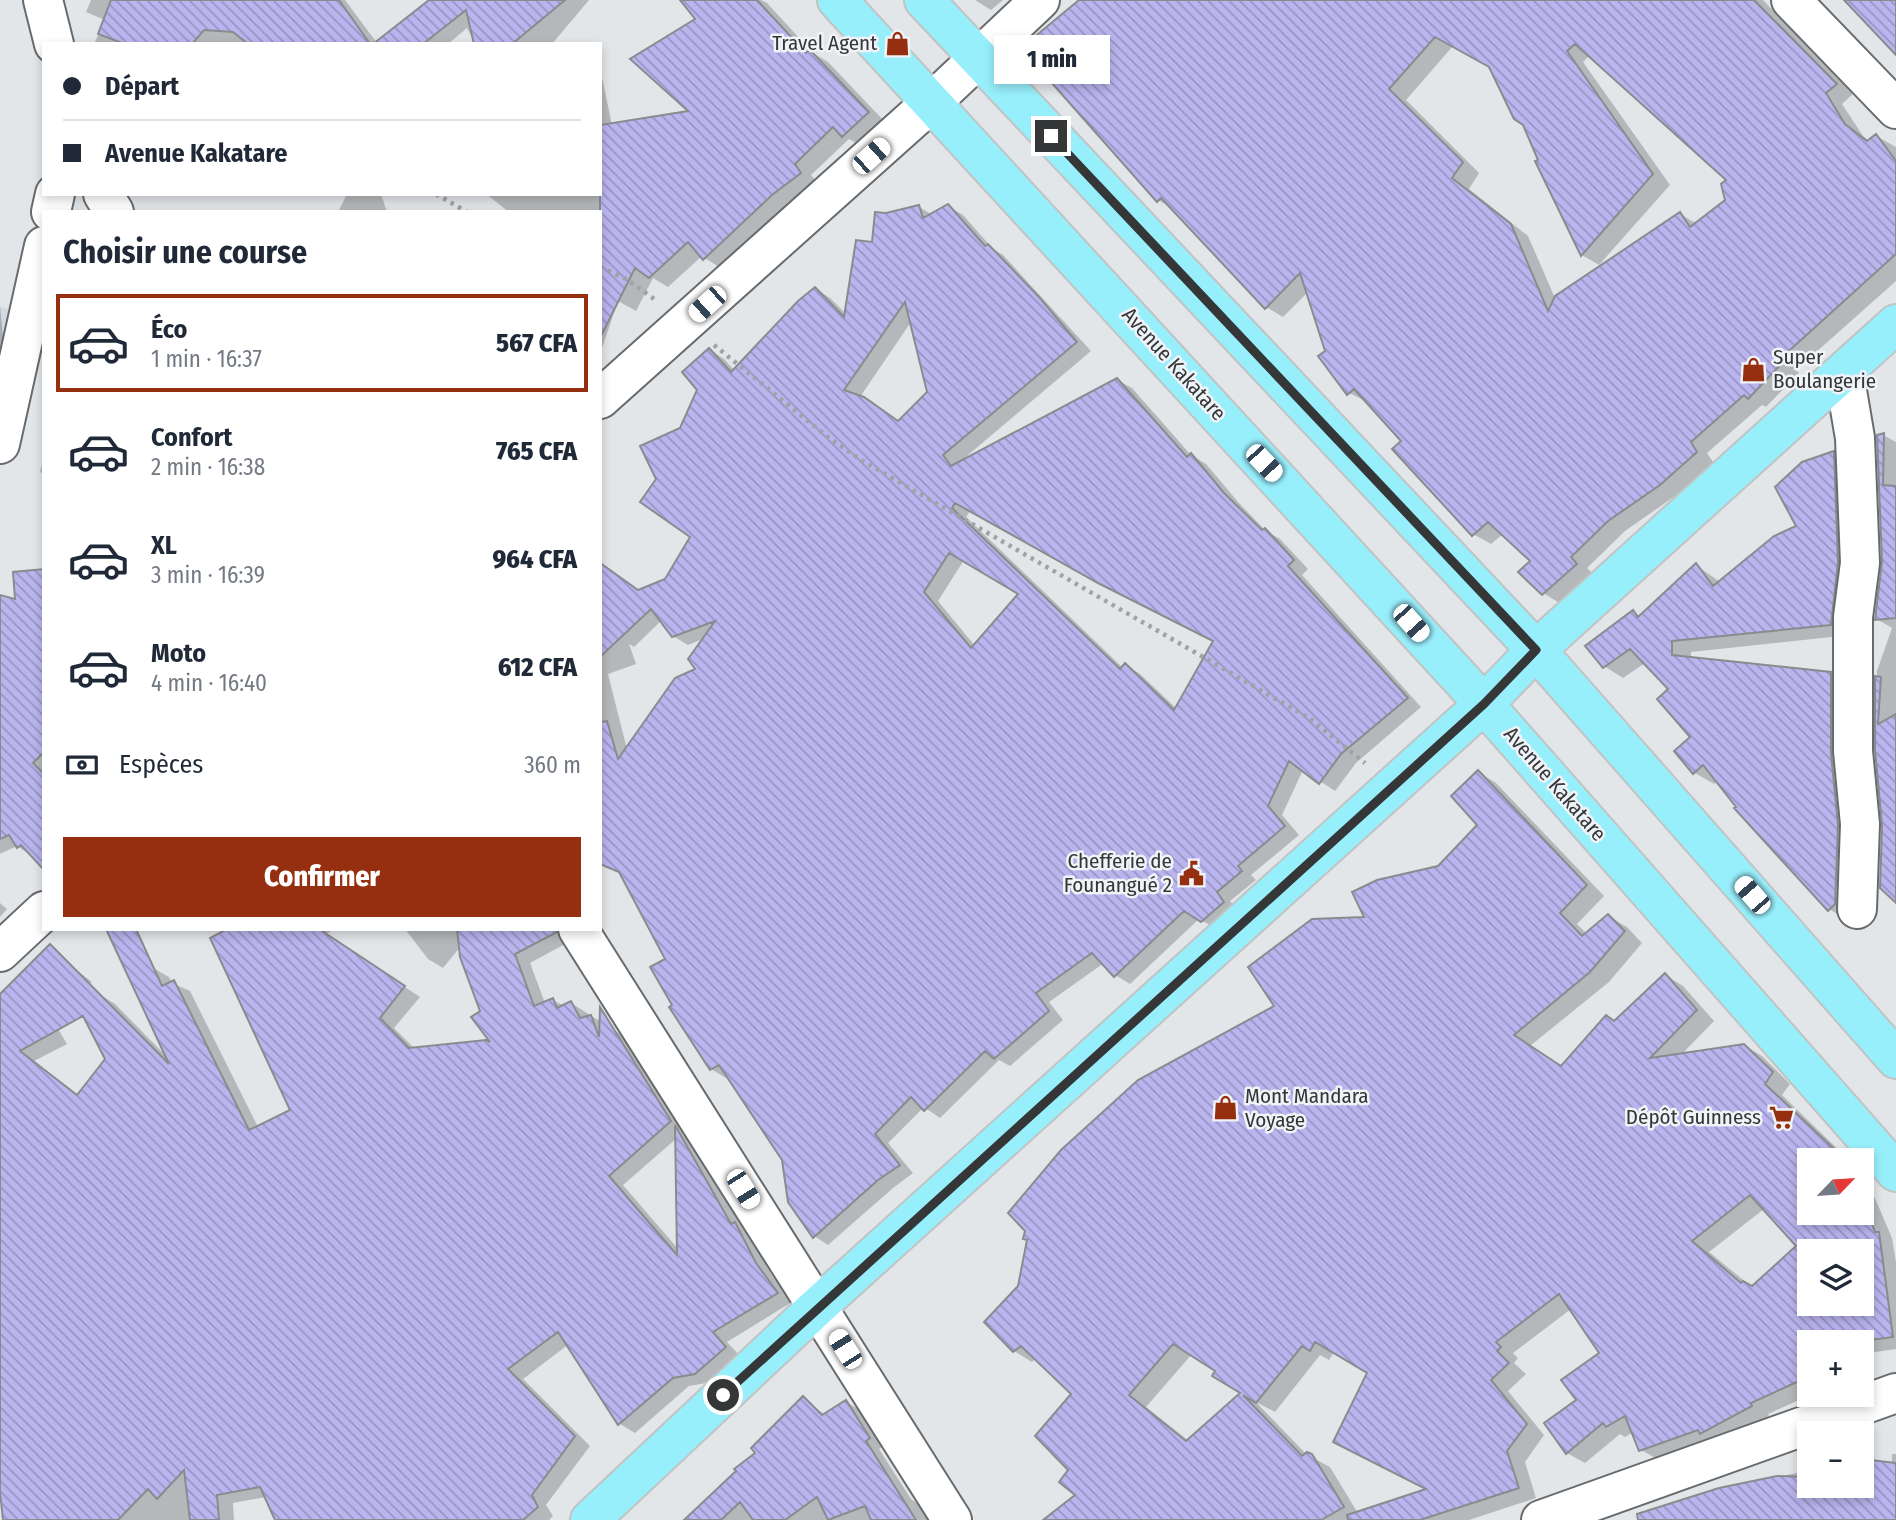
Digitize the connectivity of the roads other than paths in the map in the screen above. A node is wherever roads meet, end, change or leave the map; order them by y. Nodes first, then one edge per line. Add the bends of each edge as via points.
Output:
1 (43, 0) edge
2 (838, 0) edge
3 (924, 0) edge
4 (1040, 0) edge
5 (1791, 0) edge
6 (54, 42) edge
7 (977, 57) junction
8 (933, 101) junction
9 (1896, 109) edge
10 (42, 255) edge
11 (1896, 324) edge
12 (1844, 373) junction
13 (602, 397) edge
14 (0, 444) edge
15 (1536, 650) junction
16 (1484, 704) junction
17 (1857, 909) dead end
18 (42, 913) edge
19 (579, 931) edge
20 (0, 952) edge
21 (1896, 1059) edge
22 (1896, 1172) edge
23 (818, 1306) junction
24 (1896, 1393) edge
25 (590, 1520) edge
26 (952, 1520) edge
27 (1541, 1520) edge

1 - 6 street
2 - 8 main road, Avenue Kakatare
3 - 7 main road
4 - 7 street
5 - 9 street
7 - 8 street
7 - 15 main road
8 - 13 street
8 - 16 main road, Avenue Kakatare
10 - 14 street
11 - 12 main road
12 - 15 main road
12 - 17 street via 1854,438 1860,563 1853,617 1853,751 1860,824
15 - 16 main road
15 - 21 main road
16 - 22 main road, Avenue Kakatare
16 - 23 main road
18 - 20 street
19 - 23 street
23 - 25 main road
23 - 26 street
24 - 27 street

